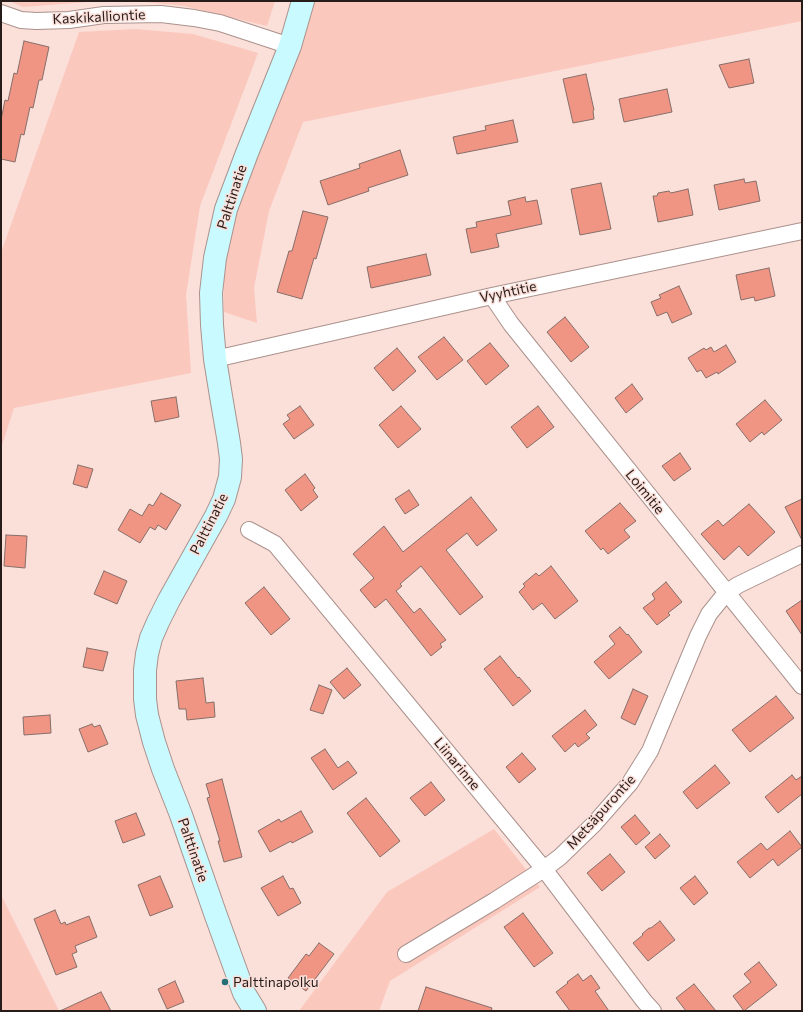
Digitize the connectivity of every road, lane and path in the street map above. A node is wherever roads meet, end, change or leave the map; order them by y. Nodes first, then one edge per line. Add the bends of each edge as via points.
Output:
1 (303, 1) edge
2 (1, 13) edge
3 (290, 46) junction
4 (802, 231) edge
5 (492, 296) junction
6 (215, 359) junction
7 (249, 530) dead end
8 (802, 554) edge
9 (726, 593) junction
10 (802, 686) edge
11 (544, 869) junction
12 (406, 954) dead end
13 (255, 1011) edge
14 (653, 1011) edge

1 - 3 street, Palttinatie
2 - 3 street, Kaskikalliontie via 21,20 36,21 104,15 161,14 220,23
3 - 6 street, Palttinatie via 226,209 215,258 211,293
4 - 5 street, Vyyhtitie
5 - 6 street, Vyyhtitie
5 - 9 street, Loimitie via 511,324
6 - 13 street, Palttinatie via 229,443 230,478 216,516 151,638 145,670 145,699 148,722 163,769 244,993
7 - 11 street, Liinarinne via 275,544
8 - 9 street, Metsäpurontie
9 - 10 street, Loimitie
9 - 11 street, Metsäpurontie via 709,614 650,751 630,783 594,824
11 - 12 street, Metsäpurontie
11 - 14 street, Liinarinne

